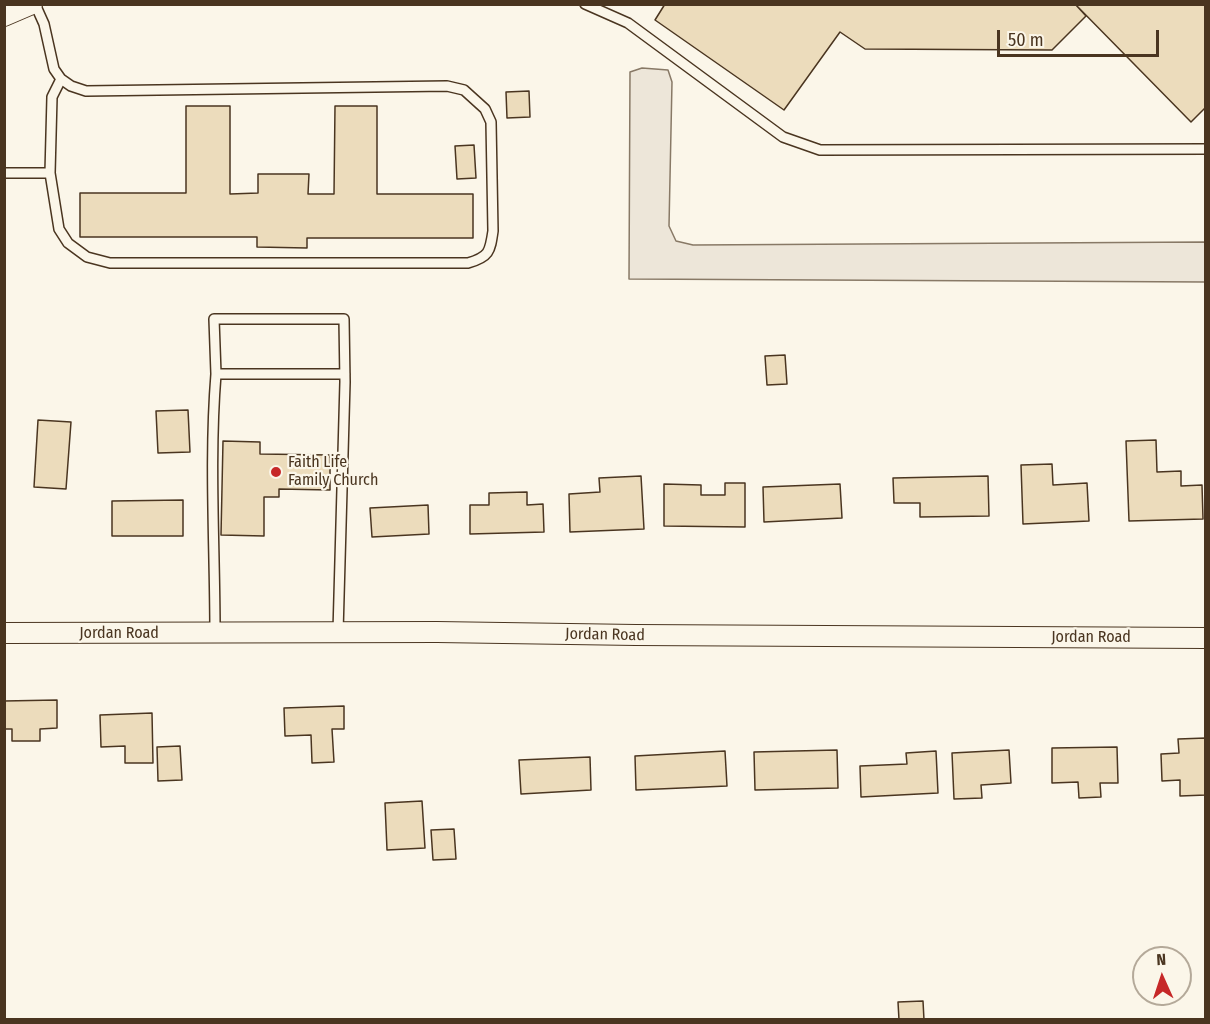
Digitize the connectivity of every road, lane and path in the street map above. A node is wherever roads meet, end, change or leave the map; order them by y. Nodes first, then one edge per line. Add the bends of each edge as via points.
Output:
1 (34, 4) edge
2 (585, 4) edge
3 (4, 16) edge
4 (61, 79) junction
5 (1206, 149) edge
6 (4, 173) edge
7 (50, 173) junction
8 (216, 374) junction
9 (345, 378) junction
10 (338, 632) junction
11 (4, 633) edge
12 (215, 633) junction
13 (1206, 638) edge

1 - 3 street
1 - 4 lane via 44,24 54,69
2 - 5 lane via 628,23 783,137 820,150
4 - 7 lane via 52,97
4 - 7 lane via 86,91 447,86 464,90 485,109 491,122 493,231 490,249 482,259 468,263 110,263 87,257 68,243 59,229
6 - 7 lane
8 - 9 lane
8 - 9 lane via 214,319 344,319
8 - 12 lane
9 - 10 lane
10 - 12 street, Jordan Road
10 - 13 street, Jordan Road
11 - 12 street, Jordan Road

